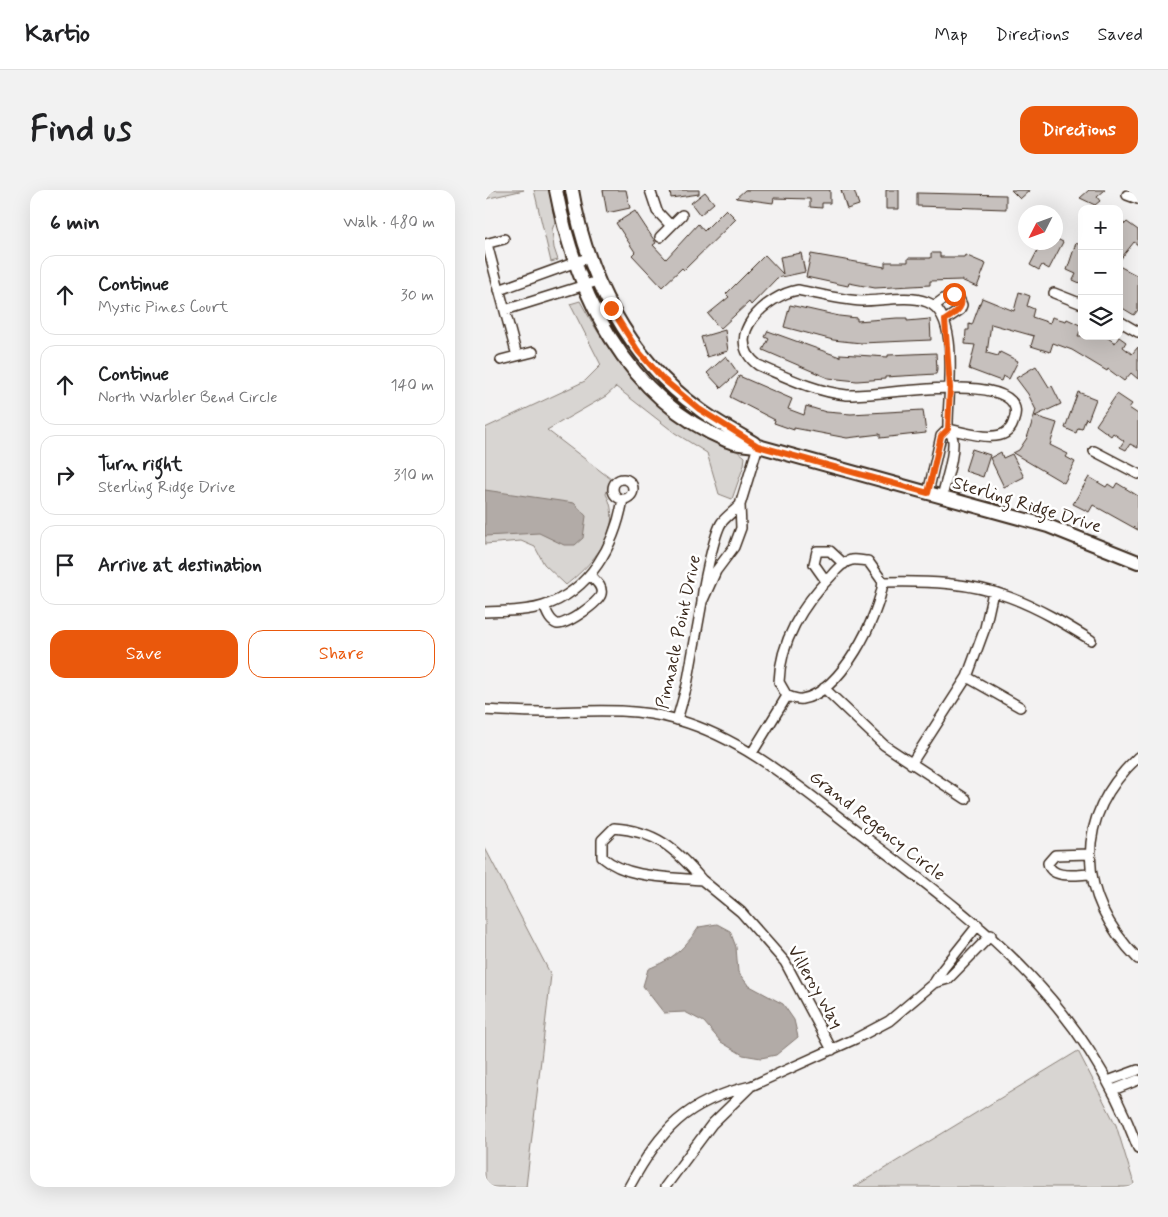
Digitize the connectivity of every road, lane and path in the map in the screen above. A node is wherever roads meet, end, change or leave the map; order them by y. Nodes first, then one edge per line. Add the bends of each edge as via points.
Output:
1 (556, 190) edge
2 (572, 190) edge
3 (650, 190) edge
4 (1127, 195) dead end
5 (1138, 199) edge
6 (682, 215) dead end
7 (671, 226) junction
8 (660, 237) dead end
9 (504, 239) dead end
10 (486, 244) edge
11 (590, 257) junction
12 (576, 262) junction
13 (599, 282) junction
14 (584, 288) junction
15 (499, 290) junction
16 (1054, 293) dead end
17 (1078, 302) edge
18 (505, 310) junction
19 (1123, 323) edge
20 (1138, 332) edge
21 (533, 352) dead end
22 (517, 356) junction
23 (501, 360) dead end
24 (950, 388) junction
25 (948, 429) junction
26 (758, 446) junction
27 (1094, 451) dead end
28 (1138, 474) edge
29 (928, 493) junction
30 (942, 497) junction
31 (623, 499) dead end
32 (740, 505) junction
33 (713, 551) junction
34 (726, 555) junction
35 (1138, 562) edge
36 (844, 564) junction
37 (590, 576) junction
38 (826, 581) junction
39 (883, 582) junction
40 (993, 592) junction
41 (702, 602) junction
42 (544, 606) junction
43 (485, 612) edge
44 (1091, 640) dead end
45 (967, 677) junction
46 (824, 688) junction
47 (787, 696) junction
48 (1020, 706) dead end
49 (485, 710) edge
50 (677, 720) junction
51 (752, 753) junction
52 (1138, 758) edge
53 (911, 764) junction
54 (966, 799) dead end
55 (1090, 854) junction
56 (1091, 874) junction
57 (702, 880) junction
58 (978, 925) junction
59 (991, 935) junction
60 (1138, 959) edge
61 (934, 983) junction
62 (831, 1050) junction
63 (1138, 1070) edge
64 (1138, 1080) edge
65 (1108, 1081) junction
66 (751, 1086) junction
67 (1113, 1090) junction
68 (1138, 1148) edge
69 (629, 1187) edge
70 (665, 1187) edge

1 - 12 street, Sterling Ridge Drive via 565,234
2 - 11 street, Sterling Ridge Drive
3 - 7 street via 657,212
4 - 5 street
6 - 7 street
7 - 8 street
9 - 10 street
10 - 15 street
11 - 12 street
11 - 13 street, Sterling Ridge Drive
12 - 14 street, Sterling Ridge Drive
12 - 15 street
13 - 14 street
13 - 26 street, Sterling Ridge Drive via 638,351 663,379 699,409
14 - 18 street
14 - 26 street, Sterling Ridge Drive via 609,338 659,396 699,426 730,442
15 - 18 street
16 - 17 street
18 - 22 street
19 - 20 street
21 - 22 street
22 - 23 street
24 - 24 street via 869,395 825,391 757,365 743,345 743,336 749,324 773,299 788,292 798,290 860,301 918,300 940,313
24 - 25 street
24 - 25 street via 977,388 1000,394 1010,400 1016,413 1009,431 1000,436
25 - 29 street via 941,436
25 - 30 street via 953,439
26 - 29 street, Sterling Ridge Drive
26 - 32 street, Pinnacle Point Drive
27 - 28 street
29 - 30 street, Sterling Ridge Drive
30 - 35 street, Sterling Ridge Drive via 1049,526
31 - 37 street via 614,536
32 - 33 street, Pinnacle Point Drive via 721,522
32 - 34 street, Pinnacle Point Drive via 741,528
33 - 34 street, Pinnacle Point Drive
33 - 41 street, Pinnacle Point Drive via 702,588
34 - 41 street
36 - 38 street
36 - 38 street via 830,551 817,551 814,564
36 - 39 street via 852,560 868,561
37 - 42 street
37 - 42 street via 601,587 601,594 581,613 562,624 555,624
38 - 47 street via 795,624 783,653 779,682
39 - 40 street via 952,584
39 - 46 street via 860,644 847,664
40 - 44 street via 1044,612
40 - 45 street via 985,628
41 - 50 street, Pinnacle Point Drive via 687,685
42 - 43 street
45 - 48 street
45 - 53 street
46 - 47 street via 813,696 800,699
46 - 53 street via 871,735
47 - 51 street
49 - 50 street, Grand Regency Circle via 607,709 636,711
50 - 51 street, Grand Regency Circle
51 - 58 street, Grand Regency Circle
52 - 55 street via 1113,785 1100,807
53 - 54 street
55 - 56 street
55 - 56 street via 1055,855 1048,863 1055,873
56 - 60 street via 1102,910
57 - 57 street, Villeroy Way via 678,853 654,837 634,829 614,828 602,840 602,857 612,865 639,873
57 - 62 street, Villeroy Way via 741,912 785,962
58 - 59 street, Grand Regency Circle
58 - 61 street
59 - 61 street via 948,979
59 - 65 street, Grand Regency Circle via 1054,1001
61 - 62 street via 889,1021
62 - 66 street
63 - 65 street
64 - 67 street
65 - 67 street, Grand Regency Circle
66 - 69 street via 723,1093 694,1107 659,1139
66 - 70 street via 712,1124
67 - 68 street, Grand Regency Circle

